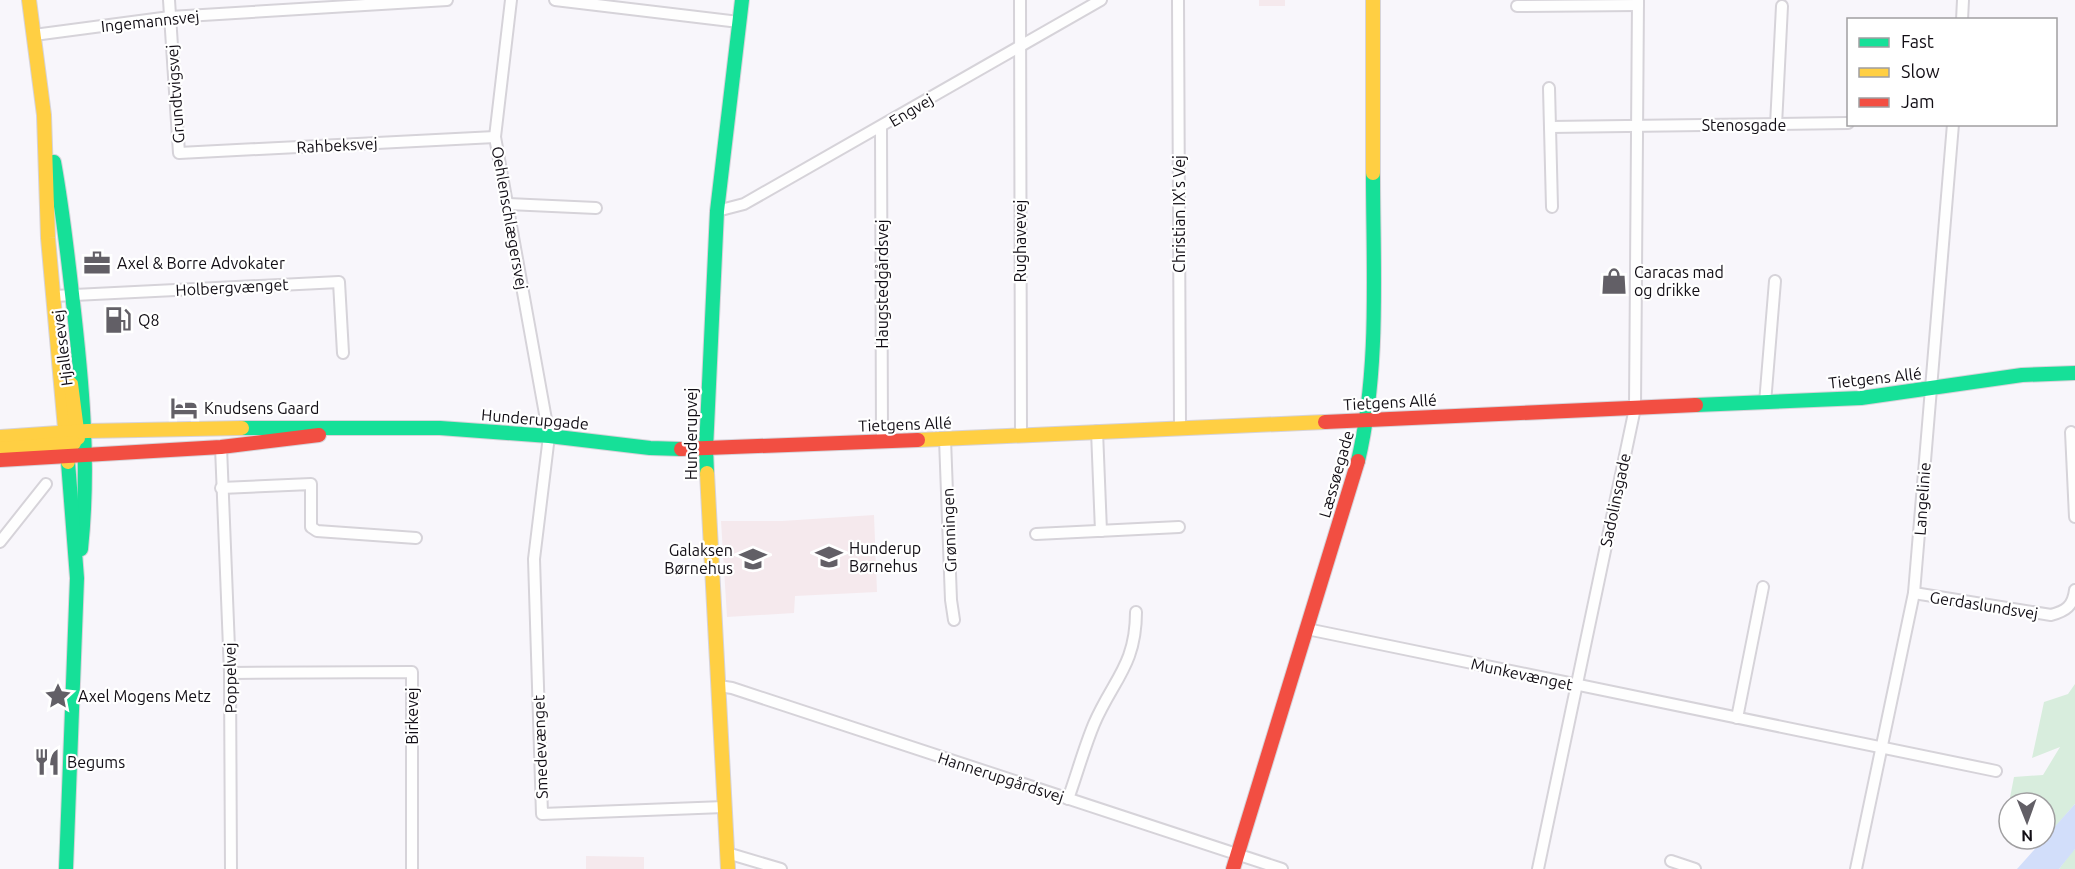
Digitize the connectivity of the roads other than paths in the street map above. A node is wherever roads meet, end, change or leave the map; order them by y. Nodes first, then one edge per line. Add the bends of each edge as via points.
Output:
1 (29, 0) edge
2 (169, 0) edge
3 (447, 0) edge
4 (511, 0) edge
5 (555, 0) edge
6 (742, 0) edge
7 (1020, 0) edge
8 (1101, 0) edge
9 (1178, 0) edge
10 (1373, 0) edge
11 (1964, 0) edge
12 (390, 2) edge
13 (1638, 2) edge
14 (286, 5) edge
15 (1517, 6) dead end
16 (1782, 6) dead end
17 (170, 17) junction
18 (1962, 18) edge
19 (739, 22) junction
20 (34, 35) junction
21 (1020, 46) junction
22 (1549, 88) dead end
23 (44, 115) junction
24 (1847, 123) edge
25 (1639, 125) junction
26 (1776, 125) junction
27 (1953, 126) edge
28 (1550, 127) junction
29 (882, 128) junction
30 (495, 137) junction
31 (179, 153) joint
32 (508, 204) junction
33 (1552, 207) dead end
34 (596, 208) dead end
35 (717, 211) junction
36 (1774, 281) dead end
37 (72, 295) junction
38 (54, 302) junction
39 (343, 353) dead end
40 (2075, 373) edge
41 (1930, 389) junction
42 (1765, 403) junction
43 (1635, 408) junction
44 (1368, 420) junction
45 (1180, 428) junction
46 (361, 430) junction
47 (1097, 431) junction
48 (2071, 432) dead end
49 (1021, 435) junction
50 (549, 436) junction
51 (0, 437) edge
52 (945, 439) junction
53 (882, 441) junction
54 (77, 444) junction
55 (221, 447) junction
56 (0, 449) edge
57 (706, 449) junction
58 (0, 460) edge
59 (46, 484) dead end
60 (221, 488) junction
61 (2075, 517) edge
62 (1179, 527) dead end
63 (1101, 531) junction
64 (1036, 534) dead end
65 (416, 538) dead end
66 (0, 542) edge
67 (77, 578) junction
68 (1763, 587) dead end
69 (2075, 590) edge
70 (1914, 593) junction
71 (536, 606) joint
72 (1136, 612) dead end
73 (954, 620) dead end
74 (1307, 629) junction
75 (230, 673) junction
76 (1575, 685) junction
77 (719, 686) junction
78 (1737, 718) junction
79 (1882, 748) junction
80 (1996, 771) dead end
81 (1068, 799) junction
82 (724, 807) junction
83 (727, 853) junction
84 (1238, 855) junction
85 (1671, 861) dead end
86 (66, 869) edge
87 (231, 869) edge
88 (412, 869) edge
89 (728, 869) edge
90 (781, 869) edge
91 (1233, 869) edge
92 (1282, 869) edge
93 (1538, 869) edge
94 (1695, 869) edge
95 (1856, 869) edge

1 - 20 main road, Hjallesevej
2 - 17 street, Grundtvigsvej
3 - 12 street, Ingemannsvej
4 - 30 street, Oehlenschlægersvej
5 - 19 street
6 - 19 main road, Hunderupvej
7 - 21 street, Rughavevej
8 - 21 street, Engvej
9 - 45 street, Christian IX's Vej
10 - 44 main road, Læssøegade via 1373,353
11 - 18 street
12 - 14 street, Ingemannsvej
13 - 15 street
13 - 25 street, Sadolinsgade
14 - 17 street, Ingemannsvej
16 - 26 street
17 - 20 street, Ingemannsvej
17 - 31 street, Grundtvigsvej
19 - 35 main road, Hunderupvej
20 - 23 main road, Hjallesevej
21 - 29 street, Engvej
21 - 49 street, Rughavevej
22 - 28 street
23 - 37 main road, Hjallesevej via 59,186
23 - 38 main road, Hjallesevej
24 - 26 street, Stenosgade
25 - 26 street, Stenosgade
25 - 28 street
25 - 43 street, Sadolinsgade
27 - 41 street, Langelinie
28 - 33 street
29 - 35 street, Engvej via 744,204
29 - 53 street, Haugstedgårdsvej
30 - 31 street, Rahbeksvej
30 - 32 street, Oehlenschlægersvej
32 - 34 street
32 - 50 street, Oehlenschlægersvej
35 - 57 main road, Hunderupvej
36 - 42 street
37 - 38 street, Holbergvænget
37 - 39 street, Holbergvænget via 339,282
37 - 54 main road, Hjallesevej
38 - 54 main road, Hjallesevej
40 - 41 main road, Tietgens Allé via 2022,375
41 - 42 main road, Tietgens Allé via 1861,398
41 - 70 street, Langelinie
42 - 43 main road, Tietgens Allé
43 - 44 main road, Tietgens Allé
43 - 76 street, Sadolinsgade
44 - 45 main road, Tietgens Allé
44 - 74 main road, Læssøegade
45 - 47 main road, Tietgens Allé
46 - 50 main road, Hunderupgade via 440,429
46 - 54 main road, Hunderupgade via 230,428 216,438
46 - 55 main road, Hunderupgade
47 - 49 main road, Tietgens Allé
47 - 63 street
48 - 61 street
49 - 52 main road, Tietgens Allé
50 - 57 main road, Hunderupgade via 650,448
50 - 71 street, Oehlenschlægersvej via 534,559
51 - 54 main road
52 - 53 main road, Tietgens Allé
52 - 73 street, Grønningen
53 - 57 main road, Tietgens Allé
54 - 55 main road, Hunderupgade
54 - 56 main road
54 - 58 main road
54 - 67 main road, Hjallesevej
54 - 67 main road, Hjallesevej via 88,502
55 - 60 street, Poppelvej
57 - 77 main road, Hunderupvej
59 - 66 street
60 - 65 street via 311,484 311,526 316,531
60 - 75 street, Poppelvej
62 - 63 street
63 - 64 street
67 - 86 main road, Hjallesevej
68 - 78 street
69 - 70 street, Gerdaslundsvej via 2073,602 2064,611 2051,615
70 - 79 street, Langelinie
71 - 82 street, Smedevænget via 542,814
72 - 81 street via 1136,637 1129,662 1094,723
74 - 76 street, Munkevænget
74 - 84 main road, Læssøegade
75 - 87 street, Poppelvej
75 - 88 street, Birkevej via 412,672
76 - 78 street, Munkevænget
76 - 93 street, Sadolinsgade
77 - 81 street, Hannerupgårdsvej
77 - 82 main road, Hunderupvej
78 - 79 street, Munkevænget
79 - 80 street, Munkevænget
79 - 95 street, Langelinie
81 - 84 street, Hannerupgårdsvej
82 - 83 main road, Hunderupvej
83 - 89 main road, Hunderupvej
83 - 90 street
84 - 91 main road, Læssøegade
84 - 92 street, Hannerupgårdsvej
85 - 94 street

